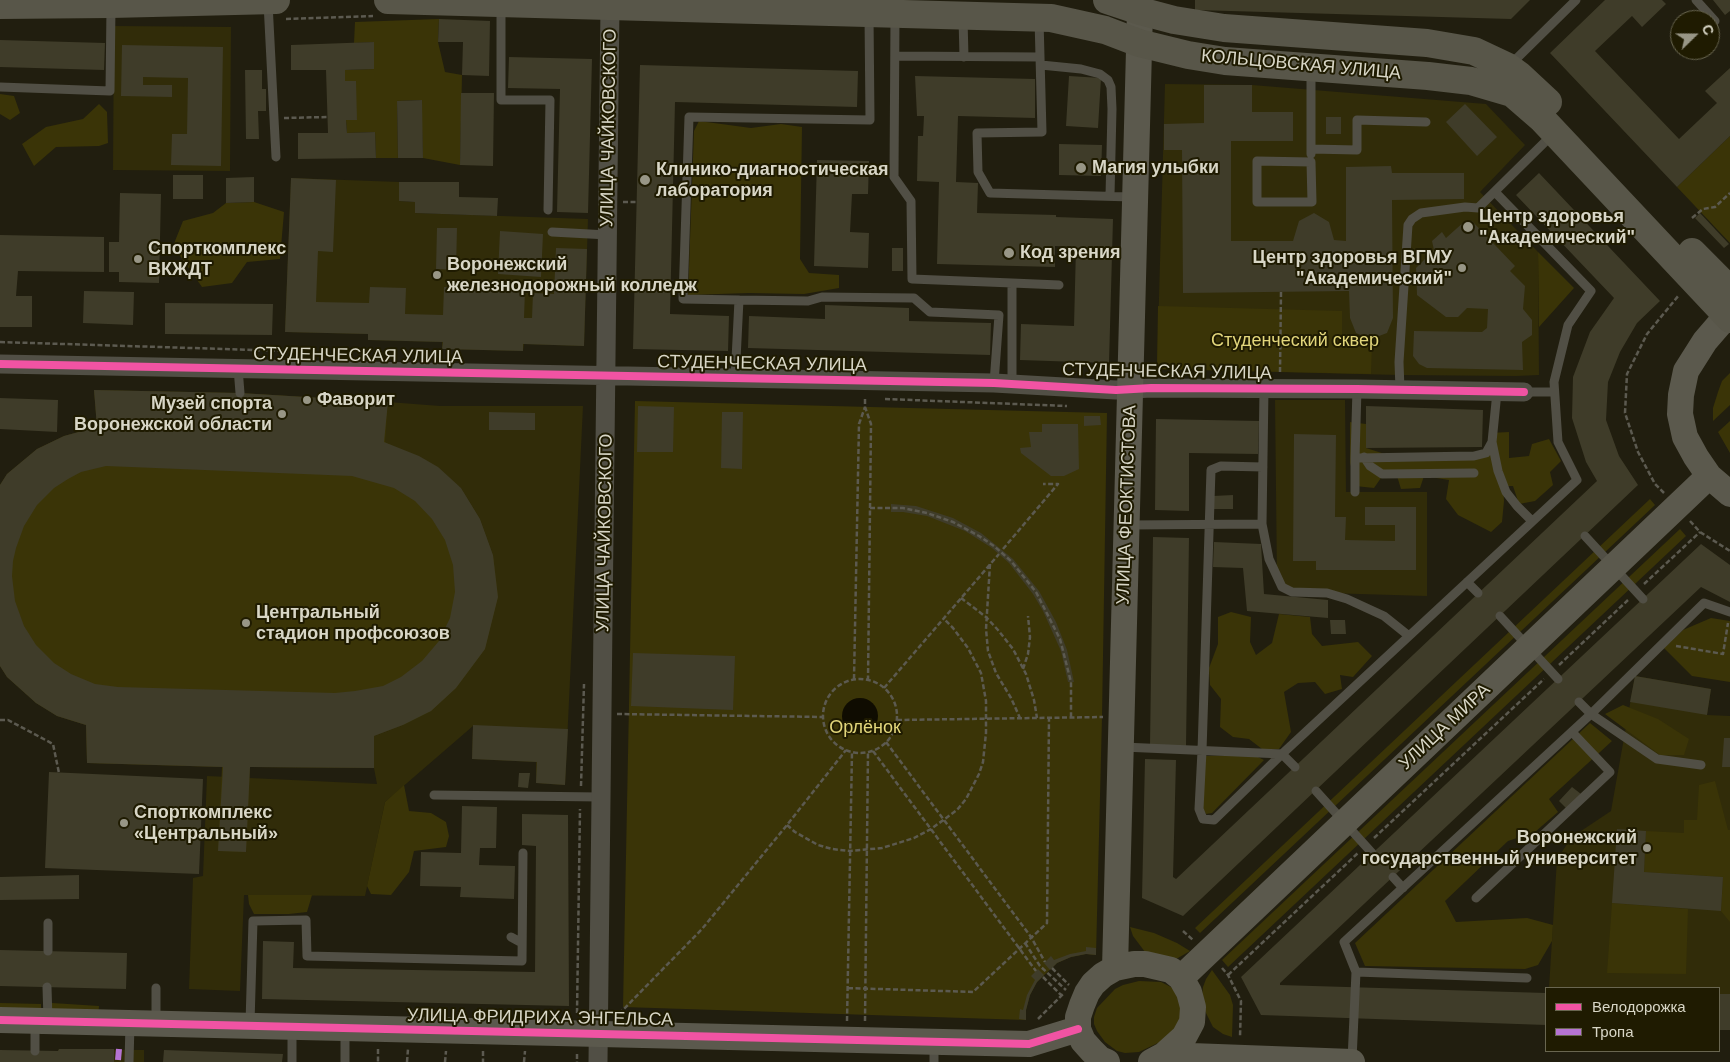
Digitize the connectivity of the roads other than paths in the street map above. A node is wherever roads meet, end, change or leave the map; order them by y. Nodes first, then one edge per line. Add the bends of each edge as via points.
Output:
1 (268, 0) edge
2 (276, 0) edge
3 (388, 0) edge
4 (1107, 0) edge
5 (1576, 0) edge
6 (1696, 0) edge
7 (501, 2) junction
8 (111, 4) junction
9 (0, 5) edge
10 (610, 5) junction
11 (1140, 6) edge
12 (1705, 10) edge
13 (882, 13) junction
14 (963, 15) junction
15 (1039, 18) junction
16 (1139, 43) junction
17 (895, 56) junction
18 (964, 57) junction
19 (1040, 61) junction
20 (1311, 67) junction
21 (1508, 67) junction
22 (0, 87) edge
23 (1426, 122) dead end
24 (1555, 133) junction
25 (1311, 149) junction
26 (276, 157) dead end
27 (1312, 162) junction
28 (1495, 192) junction
29 (1122, 197) junction
30 (548, 210) dead end
31 (552, 232) dead end
32 (608, 235) junction
33 (1012, 283) junction
34 (1059, 285) dead end
35 (739, 300) junction
36 (1729, 309) edge
37 (0, 364) edge
38 (238, 368) junction
39 (607, 376) junction
40 (735, 379) junction
41 (1003, 384) junction
42 (1130, 388) junction
43 (1271, 389) junction
44 (1357, 389) junction
45 (1400, 390) junction
46 (1497, 392) junction
47 (1524, 392) joint
48 (1554, 392) junction
49 (240, 393) dead end
50 (1492, 442) junction
51 (1360, 457) junction
52 (1263, 466) junction
53 (1474, 473) dead end
54 (1709, 476) junction
55 (1355, 492) dead end
56 (1730, 494) edge
57 (1532, 521) junction
58 (1210, 524) junction
59 (1262, 524) junction
60 (1126, 525) junction
61 (1585, 536) dead end
62 (1614, 567) junction
63 (1468, 582) junction
64 (1478, 593) dead end
65 (1640, 596) road end
66 (1730, 612) edge
67 (1500, 616) dead end
68 (1409, 636) junction
69 (1529, 647) junction
70 (1555, 676) road end
71 (1579, 702) dead end
72 (1591, 714) junction
73 (1572, 732) junction
74 (1120, 747) junction
75 (1202, 751) junction
76 (1282, 754) junction
77 (1702, 765) dead end
78 (1295, 767) dead end
79 (1316, 791) dead end
80 (434, 795) dead end
81 (601, 797) junction
82 (1344, 822) junction
83 (523, 853) dead end
84 (1372, 853) dead end
85 (1393, 877) dead end
86 (1403, 888) junction
87 (1476, 898) dead end
88 (48, 923) dead end
89 (511, 937) dead end
90 (522, 943) junction
91 (48, 951) dead end
92 (1115, 968) junction
93 (1356, 972) junction
94 (1181, 978) junction
95 (1527, 978) dead end
96 (47, 987) dead end
97 (156, 988) dead end
98 (0, 1020) edge
99 (42, 1022) junction
100 (130, 1024) junction
101 (156, 1024) junction
102 (249, 1027) junction
103 (292, 1028) junction
104 (345, 1029) junction
105 (1078, 1029) junction
106 (598, 1033) junction
107 (35, 1051) dead end
108 (934, 1052) edge
109 (1158, 1059) edge
110 (129, 1062) edge
111 (292, 1062) edge
112 (345, 1062) edge
113 (598, 1062) edge
114 (1107, 1062) edge
115 (1317, 1062) edge
116 (1352, 1062) edge

1 - 2 main road
1 - 8 main road
1 - 26 lane
3 - 7 main road, КОЛЬЦОВСКАЯ УЛИЦА
4 - 11 main road, КОЛЬЦОВСКАЯ УЛИЦА
5 - 21 lane
6 - 12 lane
7 - 10 main road, КОЛЬЦОВСКАЯ УЛИЦА
7 - 30 lane via 502,100 550,100
8 - 9 main road
8 - 22 lane via 110,91
10 - 13 main road, КОЛЬЦОВСКАЯ УЛИЦА
10 - 32 street, УЛИЦА ЧАЙКОВСКОГО
11 - 16 street, УЛИЦА ФЕОКТИСТОВА
11 - 21 main road, КОЛЬЦОВСКАЯ УЛИЦА via 1186,23 1224,28 1427,43 1474,51
13 - 14 main road, КОЛЬЦОВСКАЯ УЛИЦА
13 - 17 lane
13 - 35 lane via 870,120 689,117 683,299
14 - 15 main road, КОЛЬЦОВСКАЯ УЛИЦА
14 - 18 lane
15 - 16 main road, КОЛЬЦОВСКАЯ УЛИЦА via 1105,30
15 - 19 lane
16 - 20 main road, КОЛЬЦОВСКАЯ УЛИЦА via 1225,61
16 - 29 street, УЛИЦА ФЕОКТИСТОВА
17 - 18 lane
17 - 33 lane via 894,177 910,201 912,279
18 - 19 lane
19 - 29 lane via 1100,74 1108,80
19 - 29 lane via 1042,132 978,133 978,172 990,193
20 - 24 main road, КОЛЬЦОВСКАЯ УЛИЦА via 1471,81 1512,94
20 - 25 lane
21 - 36 main road, КОЛЬЦОВСКАЯ УЛИЦА via 1553,106
23 - 25 lane via 1357,120 1357,150
24 - 28 lane
24 - 36 main road, КОЛЬЦОВСКАЯ УЛИЦА
25 - 27 lane
27 - 27 lane via 1312,202 1257,202 1258,161
28 - 45 lane via 1478,208 1421,212 1408,225
28 - 48 lane via 1591,291 1568,325
29 - 42 street, УЛИЦА ФЕОКТИСТОВА
31 - 32 lane
32 - 39 street, УЛИЦА ЧАЙКОВСКОГО
33 - 34 lane
33 - 41 lane
35 - 40 lane
35 - 41 lane via 914,298 930,312 999,315
36 - 54 street via 1686,371 1681,396 1680,414 1685,437
37 - 38 street, СТУДЕНЧЕСКАЯ УЛИЦА
38 - 39 street, СТУДЕНЧЕСКАЯ УЛИЦА
38 - 49 lane
39 - 40 street, СТУДЕНЧЕСКАЯ УЛИЦА
39 - 81 street, УЛИЦА ЧАЙКОВСКОГО
40 - 41 street, СТУДЕНЧЕСКАЯ УЛИЦА
41 - 42 street, СТУДЕНЧЕСКАЯ УЛИЦА
42 - 43 street, СТУДЕНЧЕСКАЯ УЛИЦА
42 - 60 street, УЛИЦА ФЕОКТИСТОВА
43 - 44 street, СТУДЕНЧЕСКАЯ УЛИЦА
43 - 52 lane
44 - 45 street, СТУДЕНЧЕСКАЯ УЛИЦА
44 - 51 lane
45 - 46 street, СТУДЕНЧЕСКАЯ УЛИЦА
46 - 47 street, СТУДЕНЧЕСКАЯ УЛИЦА
46 - 50 lane
47 - 48 lane
48 - 57 lane via 1558,442 1576,480
50 - 51 lane via 1486,452 1474,456
50 - 57 lane via 1506,492
51 - 53 lane via 1382,474
51 - 55 lane
52 - 58 lane via 1221,466 1211,470
52 - 59 lane
54 - 56 street
54 - 62 street, УЛИЦА МИРА
57 - 63 lane
58 - 59 lane
58 - 60 lane
58 - 75 lane
59 - 68 lane via 1268,558 1282,587 1292,592 1347,599 1384,616
60 - 74 street, УЛИЦА ФЕОКТИСТОВА
61 - 62 lane
62 - 65 lane
62 - 69 street, УЛИЦА МИРА
63 - 64 lane
63 - 68 lane
66 - 72 lane via 1704,603
67 - 69 lane
68 - 76 lane
69 - 70 lane
69 - 82 street, УЛИЦА МИРА
71 - 72 lane
72 - 73 lane
72 - 77 lane via 1657,759
73 - 86 lane
73 - 87 lane via 1610,772
74 - 75 lane
74 - 92 street, УЛИЦА ФЕОКТИСТОВА
75 - 76 lane
75 - 76 lane via 1199,809 1203,819 1214,820
76 - 78 lane
79 - 82 lane
80 - 81 lane
81 - 106 street, УЛИЦА ЧАЙКОВСКОГО
82 - 84 lane
82 - 94 street, УЛИЦА МИРА
83 - 90 lane
85 - 86 lane
86 - 93 lane via 1344,942
88 - 91 lane
89 - 90 lane
90 - 102 lane via 522,961 307,956 310,920 253,921
92 - 94 street via 1145,964 1171,970
92 - 105 street via 1087,993 1078,1017
93 - 95 lane
93 - 116 lane
94 - 109 street via 1193,1007 1192,1022 1184,1037
96 - 99 lane
97 - 101 lane
98 - 99 street, УЛИЦА ФРИДРИХА ЭНГЕЛЬСА
99 - 100 street, УЛИЦА ФРИДРИХА ЭНГЕЛЬСА
99 - 107 lane
100 - 101 street, УЛИЦА ФРИДРИХА ЭНГЕЛЬСА
100 - 110 lane
101 - 102 street, УЛИЦА ФРИДРИХА ЭНГЕЛЬСА
102 - 103 street, УЛИЦА ФРИДРИХА ЭНГЕЛЬСА
103 - 104 street, УЛИЦА ФРИДРИХА ЭНГЕЛЬСА
103 - 111 lane
104 - 106 street, УЛИЦА ФРИДРИХА ЭНГЕЛЬСА
104 - 112 lane
105 - 108 street, УЛИЦА ФРИДРИХА ЭНГЕЛЬСА via 1029,1044
105 - 114 street via 1092,1051
106 - 108 street, УЛИЦА ФРИДРИХА ЭНГЕЛЬСА
106 - 113 street, УЛИЦА ЧАЙКОВСКОГО
109 - 115 street via 1239,1058
115 - 116 street

